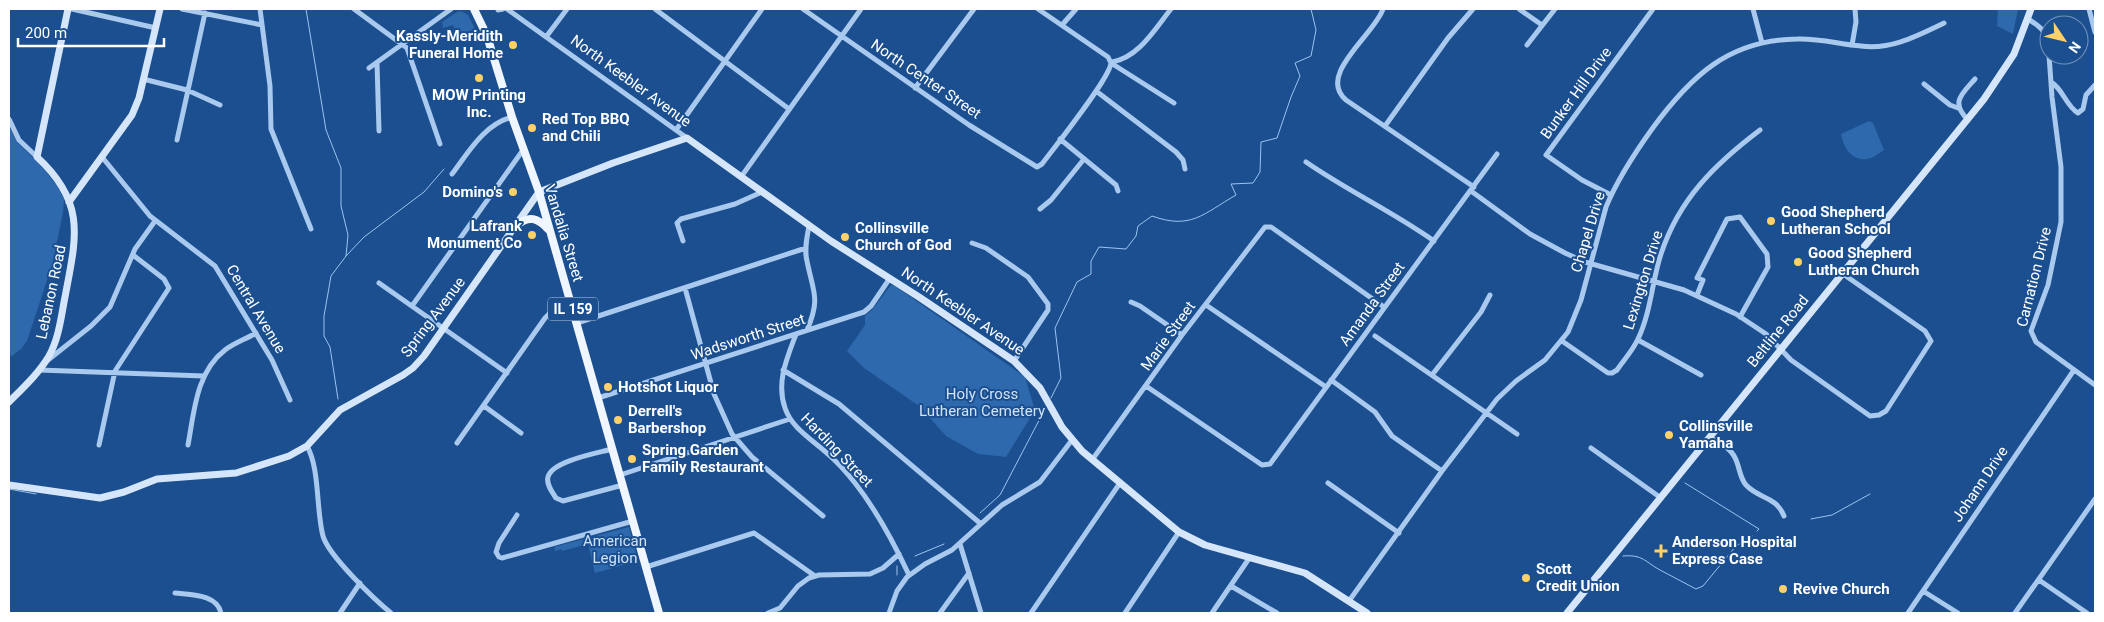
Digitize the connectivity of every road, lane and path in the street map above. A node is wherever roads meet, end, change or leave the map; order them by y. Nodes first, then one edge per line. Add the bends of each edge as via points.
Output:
1 (68, 9) edge
2 (72, 9) edge
3 (160, 9) edge
4 (182, 9) edge
5 (260, 9) edge
6 (354, 9) edge
7 (451, 9) edge
8 (474, 9) edge
9 (503, 9) edge
10 (567, 9) edge
11 (655, 9) edge
12 (666, 9) edge
13 (762, 9) edge
14 (803, 9) edge
15 (861, 9) edge
16 (974, 9) edge
17 (1038, 9) edge
18 (1076, 9) edge
19 (1171, 9) edge
20 (1382, 9) edge
21 (1473, 9) edge
22 (1519, 9) edge
23 (1555, 9) edge
24 (1653, 9) edge
25 (1753, 9) edge
26 (1855, 9) edge
27 (2031, 9) edge
28 (2089, 9) edge
29 (204, 13) junction
30 (662, 14) junction
31 (2028, 19) junction
32 (1944, 23) dead end
33 (262, 25) junction
34 (1062, 25) junction
35 (1542, 25) junction
36 (2039, 25) edge
37 (156, 28) junction
38 (2095, 32) edge
39 (841, 36) junction
40 (546, 37) junction
41 (1762, 43) junction
42 (403, 44) junction
43 (1527, 45) dead end
44 (1852, 45) junction
45 (726, 62) junction
46 (377, 63) junction
47 (1111, 63) junction
48 (2050, 65) edge
49 (369, 68) dead end
50 (144, 79) junction
51 (1975, 79) dead end
52 (2051, 82) junction
53 (1924, 84) dead end
54 (2095, 85) edge
55 (916, 88) junction
56 (187, 90) junction
57 (1096, 91) junction
58 (1174, 103) dead end
59 (220, 105) dead end
60 (1958, 108) junction
61 (789, 109) junction
62 (512, 118) junction
63 (9, 119) edge
64 (1968, 120) junction
65 (1385, 126) junction
66 (676, 130) junction
67 (1760, 130) dead end
68 (379, 131) dead end
69 (687, 138) junction
70 (1060, 139) junction
71 (177, 140) dead end
72 (440, 144) dead end
73 (523, 150) junction
74 (1497, 154) dead end
75 (37, 156) junction
76 (102, 158) junction
77 (1084, 159) junction
78 (1306, 162) dead end
79 (1185, 168) dead end
80 (452, 174) dead end
81 (741, 177) junction
82 (1472, 189) junction
83 (1118, 191) dead end
84 (539, 192) junction
85 (762, 192) junction
86 (1611, 195) junction
87 (69, 202) junction
88 (1040, 208) dead end
89 (155, 221) junction
90 (517, 225) junction
91 (809, 226) junction
92 (311, 230) dead end
93 (550, 231) junction
94 (683, 241) dead end
95 (1434, 241) junction
96 (972, 243) dead end
97 (806, 248) junction
98 (133, 255) junction
99 (1591, 264) junction
100 (1843, 274) junction
101 (890, 278) junction
102 (1655, 281) junction
103 (379, 283) dead end
104 (685, 288) junction
105 (1490, 295) dead end
106 (1697, 295) junction
107 (1131, 302) dead end
108 (571, 303) junction
109 (1206, 305) junction
110 (412, 306) junction
111 (1384, 307) junction
112 (1740, 317) junction
113 (577, 323) junction
114 (444, 328) junction
115 (807, 330) junction
116 (256, 333) junction
117 (796, 334) junction
118 (1182, 335) junction
119 (1375, 336) dead end
120 (1638, 340) junction
121 (1562, 341) junction
122 (1781, 349) junction
123 (46, 361) junction
124 (1014, 361) junction
125 (706, 364) junction
126 (39, 370) junction
127 (783, 370) junction
128 (2074, 370) junction
129 (114, 373) junction
130 (507, 373) junction
131 (1432, 375) junction
132 (204, 376) junction
133 (1701, 376) dead end
134 (1331, 380) junction
135 (2095, 385) edge
136 (1146, 386) junction
137 (1326, 386) junction
138 (598, 398) junction
139 (290, 400) dead end
140 (9, 402) edge
141 (484, 406) junction
142 (1486, 413) junction
143 (790, 419) junction
144 (521, 433) dead end
145 (1517, 434) dead end
146 (1710, 437) junction
147 (735, 439) junction
148 (1072, 440) junction
149 (457, 443) dead end
150 (99, 445) dead end
151 (188, 446) dead end
152 (307, 446) junction
153 (1591, 448) dead end
154 (612, 449) junction
155 (1092, 460) junction
156 (1442, 471) junction
157 (620, 474) junction
158 (1120, 483) junction
159 (1328, 483) dead end
160 (9, 485) edge
161 (622, 485) junction
162 (1661, 498) junction
163 (2095, 499) edge
164 (517, 515) dead end
165 (823, 516) dead end
166 (1784, 516) dead end
167 (633, 522) junction
168 (981, 524) junction
169 (1179, 532) junction
170 (1399, 533) junction
171 (960, 544) junction
172 (899, 554) junction
173 (1250, 557) junction
174 (646, 567) junction
175 (969, 573) junction
176 (909, 575) junction
177 (816, 576) junction
178 (2039, 580) junction
179 (360, 583) junction
180 (1231, 586) junction
181 (1923, 591) junction
182 (175, 593) dead end
183 (1349, 601) junction
184 (221, 613) edge
185 (340, 613) edge
186 (391, 613) edge
187 (659, 613) edge
188 (768, 613) edge
189 (889, 613) edge
190 (940, 613) edge
191 (981, 613) edge
192 (1031, 613) edge
193 (1125, 613) edge
194 (1212, 613) edge
195 (1277, 613) edge
196 (1367, 613) edge
197 (1568, 613) edge
198 (1908, 613) edge
199 (1958, 613) edge
200 (2014, 613) edge
201 (2088, 613) edge

1 - 75 street
2 - 37 street
3 - 37 street
4 - 29 street
5 - 33 street
6 - 42 street
7 - 42 street
8 - 62 main road, Vandalia Street / IL 159 via 487,36
9 - 40 street, North Keebler Avenue
10 - 40 street
11 - 30 street
12 - 30 street
13 - 45 street
14 - 39 street, North Center Street
15 - 39 street
16 - 55 street
17 - 34 street
18 - 34 street
19 - 47 street via 1137,51
20 - 65 street via 1340,70 1336,83 1342,96
21 - 65 street via 1448,38
22 - 35 street
23 - 35 street
24 - 86 street, Bunker Hill Drive via 1546,155
25 - 41 street
26 - 44 street
27 - 31 street, Beltline Road
28 - 38 street
29 - 33 street
29 - 56 street
30 - 45 street
31 - 36 street
31 - 64 street, Beltline Road via 2008,63
32 - 44 street, Chapel Drive via 1896,43
33 - 92 street via 270,86 271,129
34 - 47 street via 1108,57
35 - 43 street
37 - 50 street
39 - 55 street, North Center Street
39 - 61 street
40 - 66 street, North Keebler Avenue
41 - 44 street, Chapel Drive via 1807,39
41 - 86 street, Chapel Drive via 1719,60 1685,87 1635,152
42 - 46 street
42 - 72 street via 409,52
45 - 61 street
45 - 66 street
46 - 49 street
46 - 68 street
47 - 57 street
47 - 58 street
48 - 52 street, Carnation Drive
50 - 56 street
50 - 76 street via 132,115
51 - 60 street via 1960,96
52 - 54 street via 2078,113 2083,109 2086,95
52 - 128 street, Carnation Drive via 2061,167 2061,222 2048,285 2031,331 2036,342
53 - 60 street
55 - 70 street, North Center Street via 1037,167
56 - 59 street
56 - 71 street
57 - 70 street
57 - 79 street via 1176,152
60 - 64 street
61 - 81 street
62 - 73 main road, Vandalia Street / IL 159
62 - 80 street via 486,131
63 - 75 street via 19,140
64 - 100 street, Beltline Road
65 - 82 street
66 - 69 street, North Keebler Avenue
67 - 102 street, Lexington Drive via 1730,153 1696,189 1667,239
69 - 81 street, North Keebler Avenue
69 - 84 street
70 - 77 street
73 - 84 main road, Vandalia Street / IL 159
73 - 110 street
74 - 82 street, Amanda Street
75 - 87 street, Lebanon Road via 55,176
76 - 87 street
76 - 89 street, Central Avenue
77 - 83 street via 1116,184
77 - 88 street
78 - 95 street
81 - 85 street, North Keebler Avenue
82 - 95 street, Amanda Street
82 - 99 street via 1530,234
84 - 90 street, Spring Avenue
84 - 93 main road, Vandalia Street / IL 159
85 - 91 street, North Keebler Avenue
85 - 94 street via 735,204 681,219 677,223
86 - 99 street, Chapel Drive
87 - 123 street, Lebanon Road via 75,221 75,246 58,335
89 - 98 street
89 - 116 street, Central Avenue via 215,266
90 - 93 main road via 530,218
90 - 114 street, Spring Avenue
91 - 97 street
91 - 101 street, North Keebler Avenue
93 - 108 main road, Vandalia Street / IL 159
95 - 111 street, Amanda Street
96 - 124 street via 986,248 1028,277 1048,304 1048,310
97 - 104 street
97 - 115 street via 815,295 814,312
98 - 123 street via 110,307
98 - 129 street via 164,279 169,288
99 - 102 street
99 - 121 street, Chapel Drive via 1579,307
100 - 122 street, Beltline Road
100 - 122 street via 1930,337 1927,348 1886,411 1879,416 1870,416 1791,360
101 - 115 street, Wadsworth Street via 868,310
101 - 124 street, North Keebler Avenue
102 - 106 street
102 - 120 street, Lexington Drive
103 - 110 street
104 - 113 street
104 - 125 street
105 - 131 street
106 - 112 street
106 - 112 street via 1703,280 1697,278 1727,219 1740,217 1767,254 1768,267
107 - 118 street
108 - 113 main road, Vandalia Street / IL 159
108 - 130 street via 557,307 545,318
109 - 111 street, Marie Street via 1264,227 1270,227
109 - 118 street, Marie Street
109 - 137 street
110 - 114 street
111 - 134 street, Amanda Street
112 - 122 street via 1766,334
113 - 138 main road, Vandalia Street / IL 159
114 - 130 street
114 - 152 street, Spring Avenue via 413,368 340,410
115 - 117 street, Wadsworth Street
116 - 132 street via 224,351
116 - 139 street, Central Avenue
117 - 125 street, Wadsworth Street
117 - 127 street, Harding Street
118 - 136 street, Marie Street
119 - 131 street
120 - 121 street, Lexington Drive via 1612,374
120 - 133 street
121 - 142 street, Chapel Drive via 1545,360 1506,390
122 - 146 street, Beltline Road
123 - 126 street, Lebanon Road
124 - 148 street, North Keebler Avenue via 1040,388
125 - 138 street, Wadsworth Street
125 - 147 street via 719,407
126 - 129 street
126 - 140 street, Lebanon Road
127 - 143 street, Harding Street via 782,397
127 - 168 street via 839,404
128 - 135 street, Carnation Drive
128 - 181 street, Johann Drive
129 - 132 street
129 - 150 street
130 - 141 street
131 - 142 street
132 - 151 street
134 - 137 street, Amanda Street
134 - 156 street via 1375,412 1392,436
136 - 137 street, Amanda Street via 1266,466
136 - 155 street, Marie Street
138 - 154 main road, Vandalia Street / IL 159
141 - 144 street
141 - 149 street
142 - 145 street
142 - 156 street, Chapel Drive
143 - 147 street
143 - 172 street, Harding Street via 855,484
146 - 162 street, Beltline Road
146 - 166 street via 1732,453 1746,485 1775,502
147 - 157 street
147 - 165 street
148 - 155 street, North Keebler Avenue
148 - 168 street via 1040,482 1002,505
152 - 160 street, Spring Avenue via 289,456 236,473 157,479 100,498
152 - 179 street via 313,463 324,539
153 - 162 street
154 - 157 main road, Vandalia Street / IL 159
154 - 161 street via 556,466 549,474 548,484 556,498 563,501
155 - 158 street, North Keebler Avenue
156 - 170 street, Chapel Drive
157 - 161 main road, Vandalia Street / IL 159
158 - 169 street, North Keebler Avenue
158 - 192 street
159 - 170 street
161 - 167 main road, Vandalia Street / IL 159
162 - 197 street, Beltline Road
163 - 178 street
164 - 167 street via 496,552 499,557
167 - 174 main road, Vandalia Street / IL 159
168 - 171 street
169 - 173 street, North Keebler Avenue via 1205,545
169 - 193 street
170 - 183 street, Chapel Drive
171 - 175 street
171 - 176 street
172 - 176 street, Harding Street
172 - 177 street via 889,564 870,574
173 - 180 street
173 - 183 street, North Keebler Avenue via 1305,573
174 - 177 street via 754,533
174 - 187 main road, Vandalia Street / IL 159
175 - 190 street
175 - 191 street
176 - 189 street via 897,591
177 - 188 street via 804,582 782,605
178 - 200 street
178 - 201 street
179 - 185 street
179 - 186 street
180 - 194 street
180 - 195 street
181 - 198 street, Johann Drive
181 - 199 street
182 - 184 street via 209,599
183 - 196 street, North Keebler Avenue

